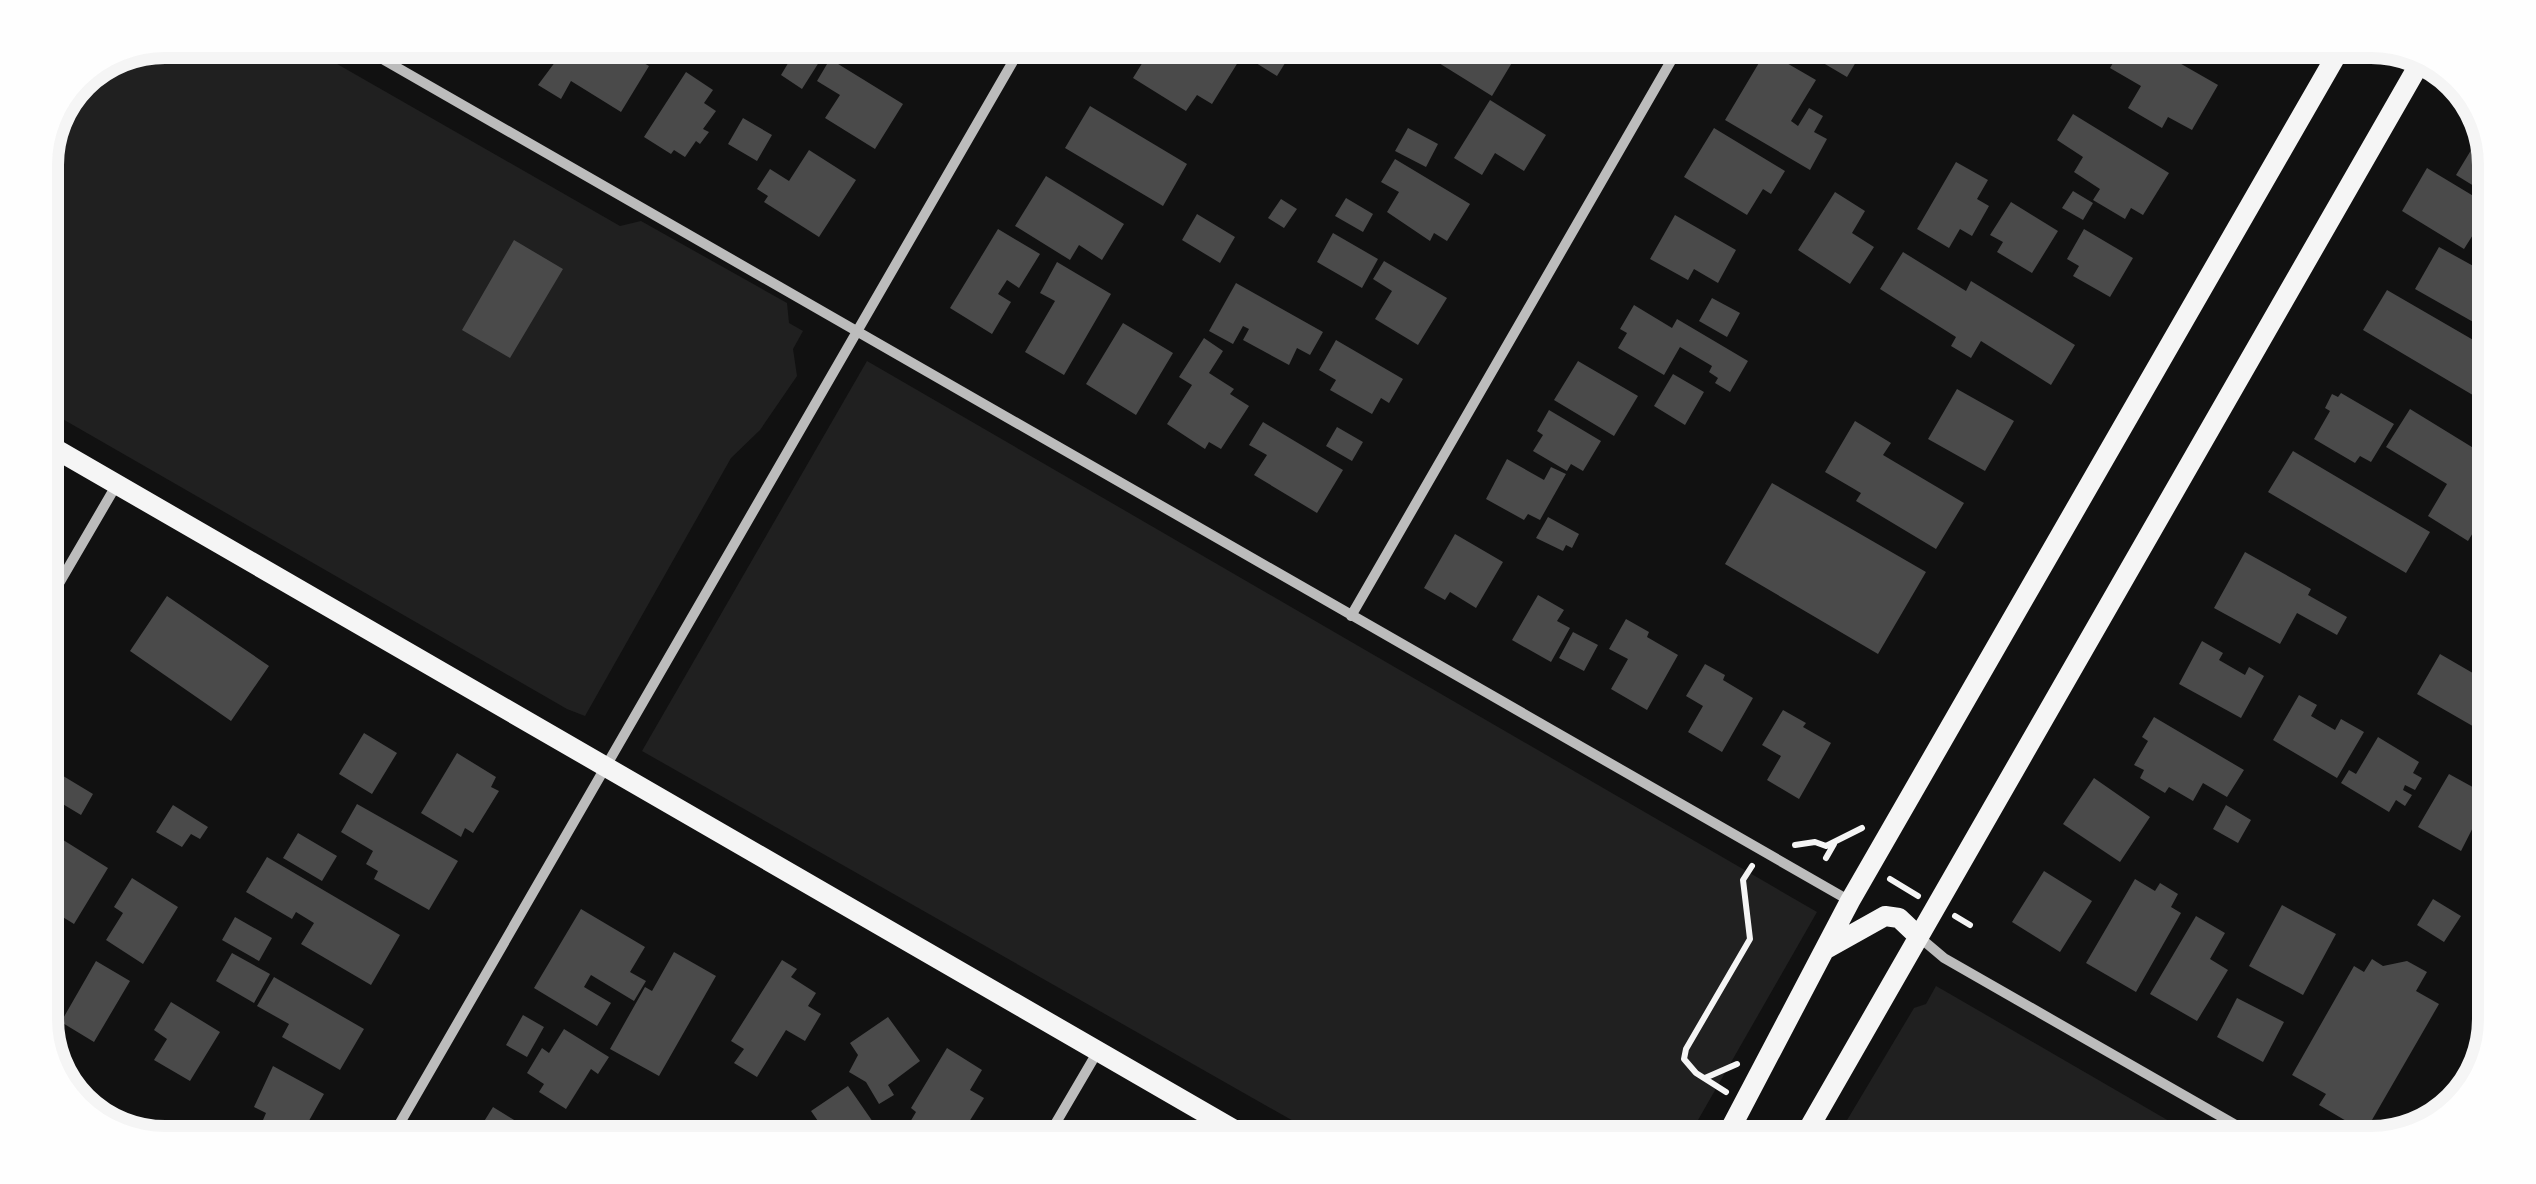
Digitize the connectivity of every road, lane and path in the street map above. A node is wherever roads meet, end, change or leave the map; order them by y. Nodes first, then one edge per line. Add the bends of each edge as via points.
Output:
1 (390, 58) edge
2 (1016, 58) edge
3 (1672, 58) edge
4 (2335, 58) edge
5 (2417, 68) edge
6 (858, 332) junction
7 (58, 450) edge
8 (117, 484) junction
9 (58, 585) edge
10 (1351, 616) junction
11 (607, 766) junction
12 (1858, 830) dead end
13 (1834, 843) junction
14 (1808, 844) dead end
15 (1849, 852) dead end
16 (1826, 858) dead end
17 (1882, 875) dead end
18 (1743, 880) dead end
19 (1920, 897) dead end
20 (1850, 902) junction
21 (1918, 936) junction
22 (1824, 950) junction
23 (1099, 1050) junction
24 (1736, 1065) dead end
25 (1705, 1078) junction
26 (1727, 1092) dead end
27 (400, 1126) edge
28 (1055, 1126) edge
29 (1228, 1126) edge
30 (1732, 1126) edge
31 (1810, 1126) edge
32 (2238, 1126) edge

1 - 6 street
2 - 6 street
3 - 10 street
4 - 20 main road
5 - 21 main road
6 - 10 street
6 - 11 street
7 - 8 main road
8 - 9 street
8 - 11 main road
10 - 20 street
11 - 23 main road
11 - 27 street
12 - 13 path
13 - 14 path
13 - 15 path
13 - 16 path
17 - 19 path
18 - 25 path via 1750,939 1686,1049 1686,1065
20 - 22 main road
21 - 22 main road via 1900,918 1885,916
21 - 31 main road
21 - 32 street via 1944,958
22 - 30 main road
23 - 28 street
23 - 29 main road
24 - 25 path
25 - 26 path

